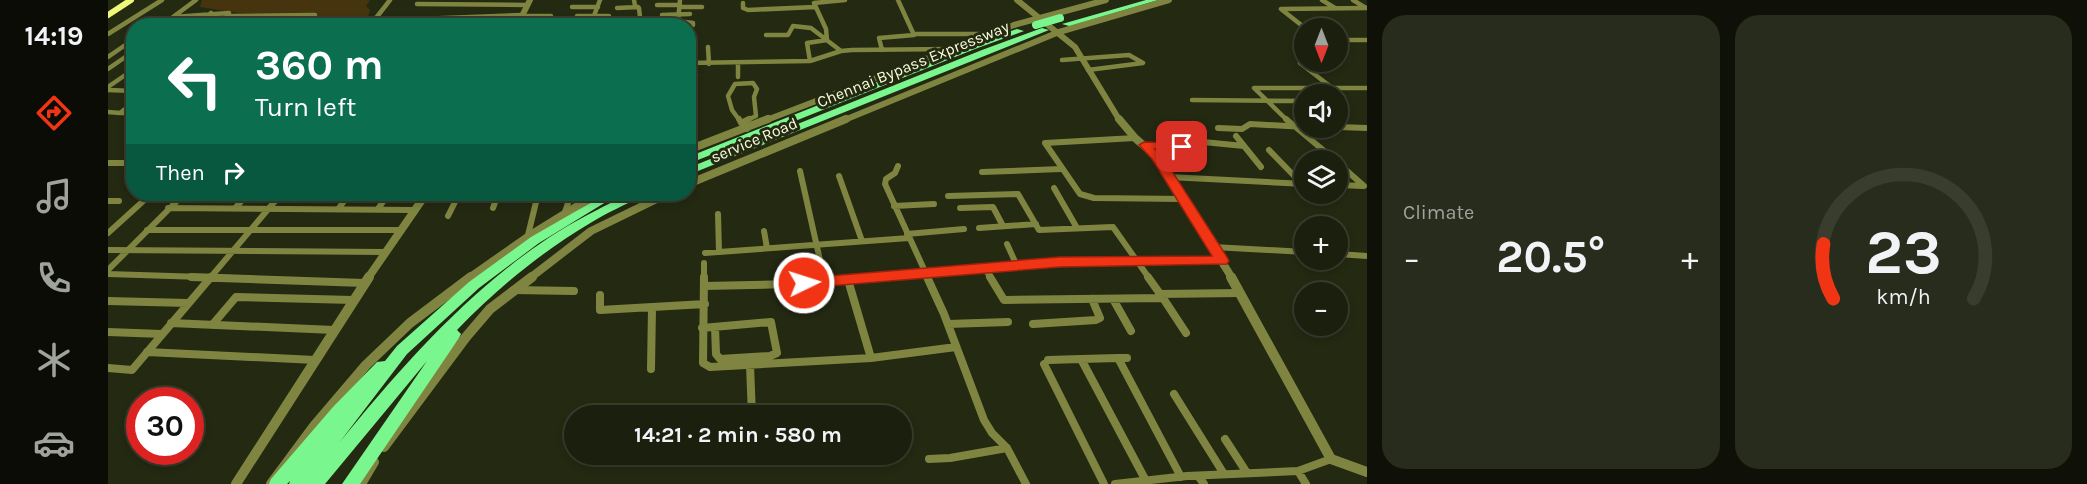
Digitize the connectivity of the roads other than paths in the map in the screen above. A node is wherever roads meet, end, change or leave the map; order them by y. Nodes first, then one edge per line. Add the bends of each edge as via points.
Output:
1 (130, 0) edge
2 (162, 0) edge
3 (196, 0) edge
4 (390, 0) edge
5 (600, 0) edge
6 (634, 0) edge
7 (845, 0) edge
8 (898, 0) edge
9 (1017, 0) edge
10 (1106, 0) edge
11 (1129, 0) edge
12 (1154, 0) edge
13 (1169, 0) edge
14 (1322, 0) edge
15 (1353, 0) edge
16 (453, 2) edge
17 (529, 2) edge
18 (743, 3) dead end
19 (813, 3) edge
20 (417, 4) dead end
21 (680, 4) edge
22 (657, 5) dead end
23 (572, 7) dead end
24 (597, 7) junction
25 (638, 7) junction
26 (702, 7) dead end
27 (616, 8) dead end
28 (1367, 8) edge
29 (1337, 9) junction
30 (211, 13) junction
31 (230, 13) dead end
32 (444, 13) dead end
33 (690, 14) dead end
34 (108, 15) edge
35 (662, 15) dead end
36 (679, 15) junction
37 (551, 16) dead end
38 (577, 16) dead end
39 (594, 16) junction
40 (609, 16) dead end
41 (182, 17) joint
42 (133, 18) edge
43 (204, 18) edge
44 (225, 18) edge
45 (312, 18) edge
46 (376, 18) dead end
47 (521, 18) edge
48 (530, 18) edge
49 (640, 18) edge
50 (1294, 19) edge
51 (1063, 21) junction
52 (126, 23) edge
53 (1040, 24) junction
54 (1059, 32) junction
55 (108, 34) edge
56 (915, 34) junction
57 (993, 34) junction
58 (766, 35) dead end
59 (827, 40) junction
60 (1348, 40) edge
61 (1367, 40) edge
62 (126, 45) edge
63 (708, 47) dead end
64 (954, 49) junction
65 (882, 50) junction
66 (841, 51) junction
67 (108, 57) edge
68 (126, 57) edge
69 (1083, 59) junction
70 (1062, 60) dead end
71 (810, 61) junction
72 (696, 63) edge
73 (709, 64) junction
74 (738, 64) junction
75 (108, 69) edge
76 (1092, 69) junction
77 (1312, 72) edge
78 (126, 75) edge
79 (738, 77) dead end
80 (1327, 84) edge
81 (1294, 87) edge
82 (1348, 87) edge
83 (1367, 88) edge
84 (108, 89) edge
85 (126, 90) edge
86 (1192, 99) dead end
87 (1268, 101) junction
88 (1294, 101) edge
89 (126, 108) edge
90 (108, 112) edge
91 (120, 113) junction
92 (126, 113) edge
93 (741, 123) junction
94 (1192, 124) dead end
95 (1294, 127) joint
96 (1348, 127) edge
97 (1218, 128) dead end
98 (1367, 128) edge
99 (747, 129) junction
100 (1236, 136) dead end
101 (1135, 138) junction
102 (1307, 138) edge
103 (1203, 142) junction
104 (1144, 145) junction
105 (1244, 146) junction
106 (696, 147) edge
107 (1269, 150) dead end
108 (1322, 150) edge
109 (696, 158) edge
110 (111, 163) edge
111 (898, 166) dead end
112 (1261, 167) dead end
113 (108, 168) edge
114 (696, 169) edge
115 (1061, 169) junction
116 (800, 171) dead end
117 (1348, 171) edge
118 (982, 172) dead end
119 (1294, 175) edge
120 (838, 176) dead end
121 (1169, 177) junction
122 (696, 180) edge
123 (1294, 184) edge
124 (1348, 185) edge
125 (1366, 185) edge
126 (1054, 188) dead end
127 (948, 195) dead end
128 (1183, 199) junction
129 (108, 201) edge
130 (119, 201) dead end
131 (143, 201) edge
132 (176, 201) edge
133 (242, 201) edge
134 (274, 201) edge
135 (344, 201) edge
136 (383, 201) edge
137 (421, 201) edge
138 (456, 201) edge
139 (496, 201) edge
140 (536, 201) edge
141 (569, 201) edge
142 (585, 201) edge
143 (601, 201) edge
144 (621, 201) edge
145 (653, 201) edge
146 (934, 204) dead end
147 (894, 206) junction
148 (236, 207) junction
149 (269, 207) junction
150 (168, 208) junction
151 (339, 208) junction
152 (493, 208) dead end
153 (960, 208) dead end
154 (378, 209) junction
155 (415, 210) junction
156 (565, 212) junction
157 (718, 214) dead end
158 (448, 216) dead end
159 (1036, 224) junction
160 (1003, 226) junction
161 (253, 228) junction
162 (979, 228) dead end
163 (1077, 228) junction
164 (964, 229) dead end
165 (147, 230) junction
166 (402, 230) junction
167 (764, 231) dead end
168 (108, 233) edge
169 (528, 235) junction
170 (908, 236) junction
171 (862, 241) junction
172 (816, 244) junction
173 (1006, 244) dead end
174 (1213, 247) junction
175 (767, 248) junction
176 (233, 249) junction
177 (108, 250) edge
178 (128, 250) junction
179 (1294, 251) edge
180 (386, 252) junction
181 (718, 252) junction
182 (705, 253) dead end
183 (1348, 255) edge
184 (1367, 256) edge
185 (1136, 261) junction
186 (1222, 261) junction
187 (704, 263) dead end
188 (1017, 266) junction
189 (985, 269) junction
190 (108, 272) edge
191 (925, 273) junction
192 (211, 278) junction
193 (848, 280) junction
194 (825, 281) junction
195 (365, 283) junction
196 (704, 286) junction
197 (514, 290) junction
198 (488, 291) junction
199 (574, 291) dead end
200 (1240, 293) junction
201 (600, 295) dead end
202 (1161, 296) junction
203 (1092, 299) junction
204 (1113, 299) junction
205 (353, 300) junction
206 (108, 301) edge
207 (188, 303) junction
208 (705, 304) junction
209 (652, 308) junction
210 (1008, 322) dead end
211 (171, 323) junction
212 (213, 324) junction
213 (948, 324) junction
214 (1033, 324) dead end
215 (715, 327) junction
216 (702, 328) junction
217 (334, 330) junction
218 (1131, 331) dead end
219 (108, 332) edge
220 (1186, 333) dead end
221 (162, 334) junction
222 (956, 347) junction
223 (402, 350) junction
224 (147, 352) junction
225 (871, 358) junction
226 (1081, 359) junction
227 (315, 360) junction
228 (750, 365) junction
229 (108, 368) edge
230 (651, 369) dead end
231 (1174, 394) dead end
232 (752, 405) edge
233 (1225, 439) dead end
234 (1007, 448) junction
235 (929, 459) dead end
236 (1330, 459) junction
237 (1298, 471) junction
238 (1367, 472) edge
239 (1247, 473) junction
240 (1224, 474) junction
241 (1181, 477) junction
242 (1201, 480) edge
243 (1146, 481) junction
244 (236, 484) edge
245 (272, 484) edge
246 (277, 484) edge
247 (297, 484) edge
248 (315, 484) edge
249 (350, 484) edge
250 (361, 484) edge
251 (1026, 484) edge
252 (1104, 484) edge
253 (1115, 484) edge
254 (1306, 484) edge

1 - 34 main road
2 - 42 street
3 - 41 street via 173,17
4 - 46 street
5 - 24 street
6 - 25 street
7 - 19 street
8 - 56 street
9 - 53 street
10 - 53 street
11 - 51 highway, Chennai Bypass Expressway
12 - 51 highway, Chennai Bypass Expressway
13 - 54 street, service Road
14 - 29 street
15 - 28 street
16 - 17 street
16 - 20 street
16 - 32 street
17 - 47 street
18 - 19 street via 748,10
19 - 59 street
21 - 22 street
21 - 26 street
21 - 36 street
23 - 24 street
24 - 39 street
25 - 27 street
25 - 49 street
28 - 29 street
29 - 50 street via 1281,9
30 - 31 street
30 - 41 street
30 - 43 street
33 - 36 street
35 - 36 street
37 - 48 street
38 - 39 street
39 - 40 street
44 - 45 street via 315,15
51 - 53 highway, Chennai Bypass Expressway
52 - 55 street
53 - 54 street
53 - 57 street
53 - 109 highway, Chennai Bypass Expressway via 972,47
53 - 114 highway, Chennai Bypass Expressway via 985,52
54 - 69 street
54 - 122 street, service Road
56 - 57 street
56 - 65 street via 879,38
57 - 64 street
58 - 59 street via 788,35 792,27 801,27 811,28
59 - 66 street
59 - 71 street via 807,43
60 - 61 street
62 - 67 street
63 - 73 street
64 - 65 street
64 - 99 street
65 - 66 street
66 - 71 street
68 - 75 street
69 - 70 street
69 - 76 street
69 - 76 street via 1129,55 1143,63
71 - 74 street
72 - 73 street
73 - 74 street
74 - 79 street
76 - 101 street via 1114,115
77 - 80 street
78 - 84 street
81 - 87 street via 1254,88
82 - 83 street
84 - 85 street
86 - 87 street
87 - 88 street
87 - 95 street
89 - 91 street
90 - 91 street
91 - 92 street
93 - 93 street via 728,96 735,84 753,83 757,89 756,116
93 - 99 street
94 - 103 street
95 - 97 street via 1250,124 1242,129
96 - 98 street
99 - 106 street
100 - 105 street
101 - 104 street
101 - 115 street via 1045,142
102 - 108 street
103 - 104 street via 1182,140 1179,147
103 - 105 street
104 - 121 street
105 - 112 street
107 - 119 street
110 - 113 street
111 - 147 street via 885,182
115 - 118 street
115 - 128 street via 1080,194 1088,198
116 - 172 street
117 - 125 street
120 - 171 street
121 - 123 street
121 - 128 street
124 - 125 street
126 - 163 street
127 - 159 street via 1018,194
128 - 174 street
129 - 130 street
131 - 168 street
132 - 150 street
133 - 148 street
134 - 149 street
135 - 151 street
136 - 154 street
137 - 155 street
138 - 158 street
139 - 152 street
140 - 169 street
141 - 156 street
142 - 156 street
143 - 223 highway via 535,240 482,279
144 - 198 highway via 547,245
145 - 197 street via 591,231
146 - 147 street
147 - 170 street
148 - 149 street
148 - 150 street
149 - 151 street
149 - 161 street
150 - 165 street
151 - 154 street
153 - 160 street via 993,207
154 - 155 street
155 - 166 street
156 - 169 street
157 - 181 street
159 - 160 street
159 - 163 street via 1039,230
160 - 162 street
161 - 165 street
161 - 166 street
161 - 176 street
163 - 185 street via 1113,227
164 - 170 street
165 - 178 street
166 - 180 street
167 - 175 street
169 - 245 street via 431,306 380,351 325,412
170 - 171 street
170 - 191 street
171 - 172 street
172 - 175 street
172 - 194 street
173 - 188 street
174 - 179 street
174 - 186 street
175 - 181 street
176 - 178 street
176 - 180 street
176 - 192 street
177 - 178 street
178 - 190 street
180 - 195 street
181 - 182 street
183 - 184 street
185 - 186 street
185 - 188 street
185 - 202 street
186 - 200 street
187 - 196 street
188 - 189 street
189 - 191 street
189 - 203 street via 1004,300
190 - 192 street
191 - 193 street
191 - 213 street
192 - 195 street
192 - 207 street
193 - 194 street
193 - 225 street
194 - 196 street
195 - 205 street
196 - 208 street
197 - 199 street
197 - 250 street via 490,309 466,337 377,456
198 - 248 highway via 421,358
198 - 249 highway via 444,347
200 - 202 street
200 - 236 street
201 - 209 street via 600,310
202 - 204 street
202 - 220 street
203 - 204 street
203 - 214 street via 1100,314 1096,320
204 - 218 street
205 - 212 street via 236,297
205 - 217 street
206 - 207 street
207 - 211 street
208 - 209 street
208 - 216 street
209 - 230 street
210 - 213 street
211 - 212 street
211 - 221 street
212 - 217 street
213 - 222 street
215 - 215 street via 771,322 777,353 720,359 716,354
215 - 216 street
216 - 228 street via 705,366
217 - 227 street
219 - 221 street
221 - 224 street
222 - 225 street
222 - 234 street via 987,428
223 - 246 highway via 374,373
223 - 247 highway
224 - 227 street
224 - 229 street via 132,370
225 - 228 street
226 - 241 street via 1123,358
226 - 243 street
226 - 252 street via 1046,362
227 - 244 street
228 - 232 street
231 - 240 street
233 - 239 street
234 - 235 street
234 - 251 street
236 - 237 street
236 - 238 street
237 - 239 street
237 - 254 street
239 - 240 street
240 - 242 street
241 - 242 street
241 - 243 street
243 - 253 street

